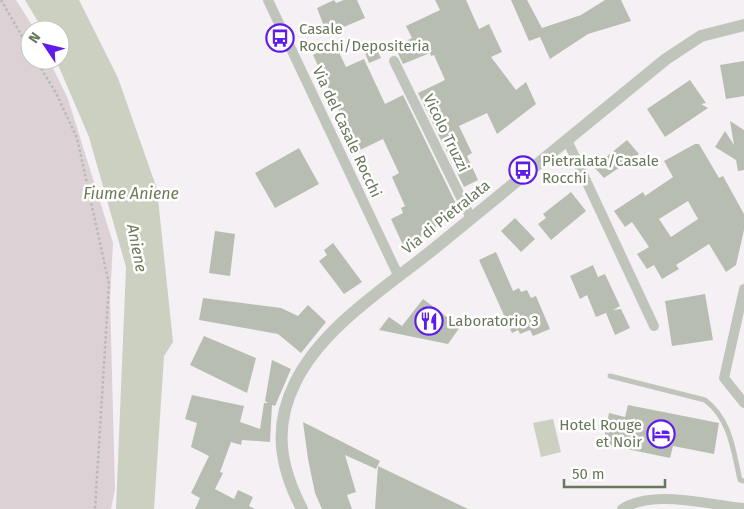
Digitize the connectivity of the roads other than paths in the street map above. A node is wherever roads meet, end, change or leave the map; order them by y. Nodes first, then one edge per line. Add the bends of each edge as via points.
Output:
1 (268, 0) edge
2 (744, 25) edge
3 (394, 60) dead end
4 (567, 140) junction
5 (471, 218) junction
6 (399, 277) junction
7 (744, 289) edge
8 (654, 326) dead end
9 (610, 376) dead end
10 (744, 403) edge
11 (744, 480) edge
12 (744, 508) edge
13 (302, 509) edge
14 (622, 509) edge

1 - 6 street, Via del Casale Rocchi
2 - 4 street, Via di Pietralata via 706,34 683,46
3 - 5 street, Vicolo Truzzi
4 - 5 street, Via di Pietralata
4 - 8 street
5 - 6 street, Via di Pietralata
6 - 13 street, Via di Pietralata via 328,336 306,362 294,384 283,414 280,441 286,472
7 - 10 street via 724,378
9 - 11 lane via 705,400 725,422 740,480
12 - 14 street via 660,499 638,502

